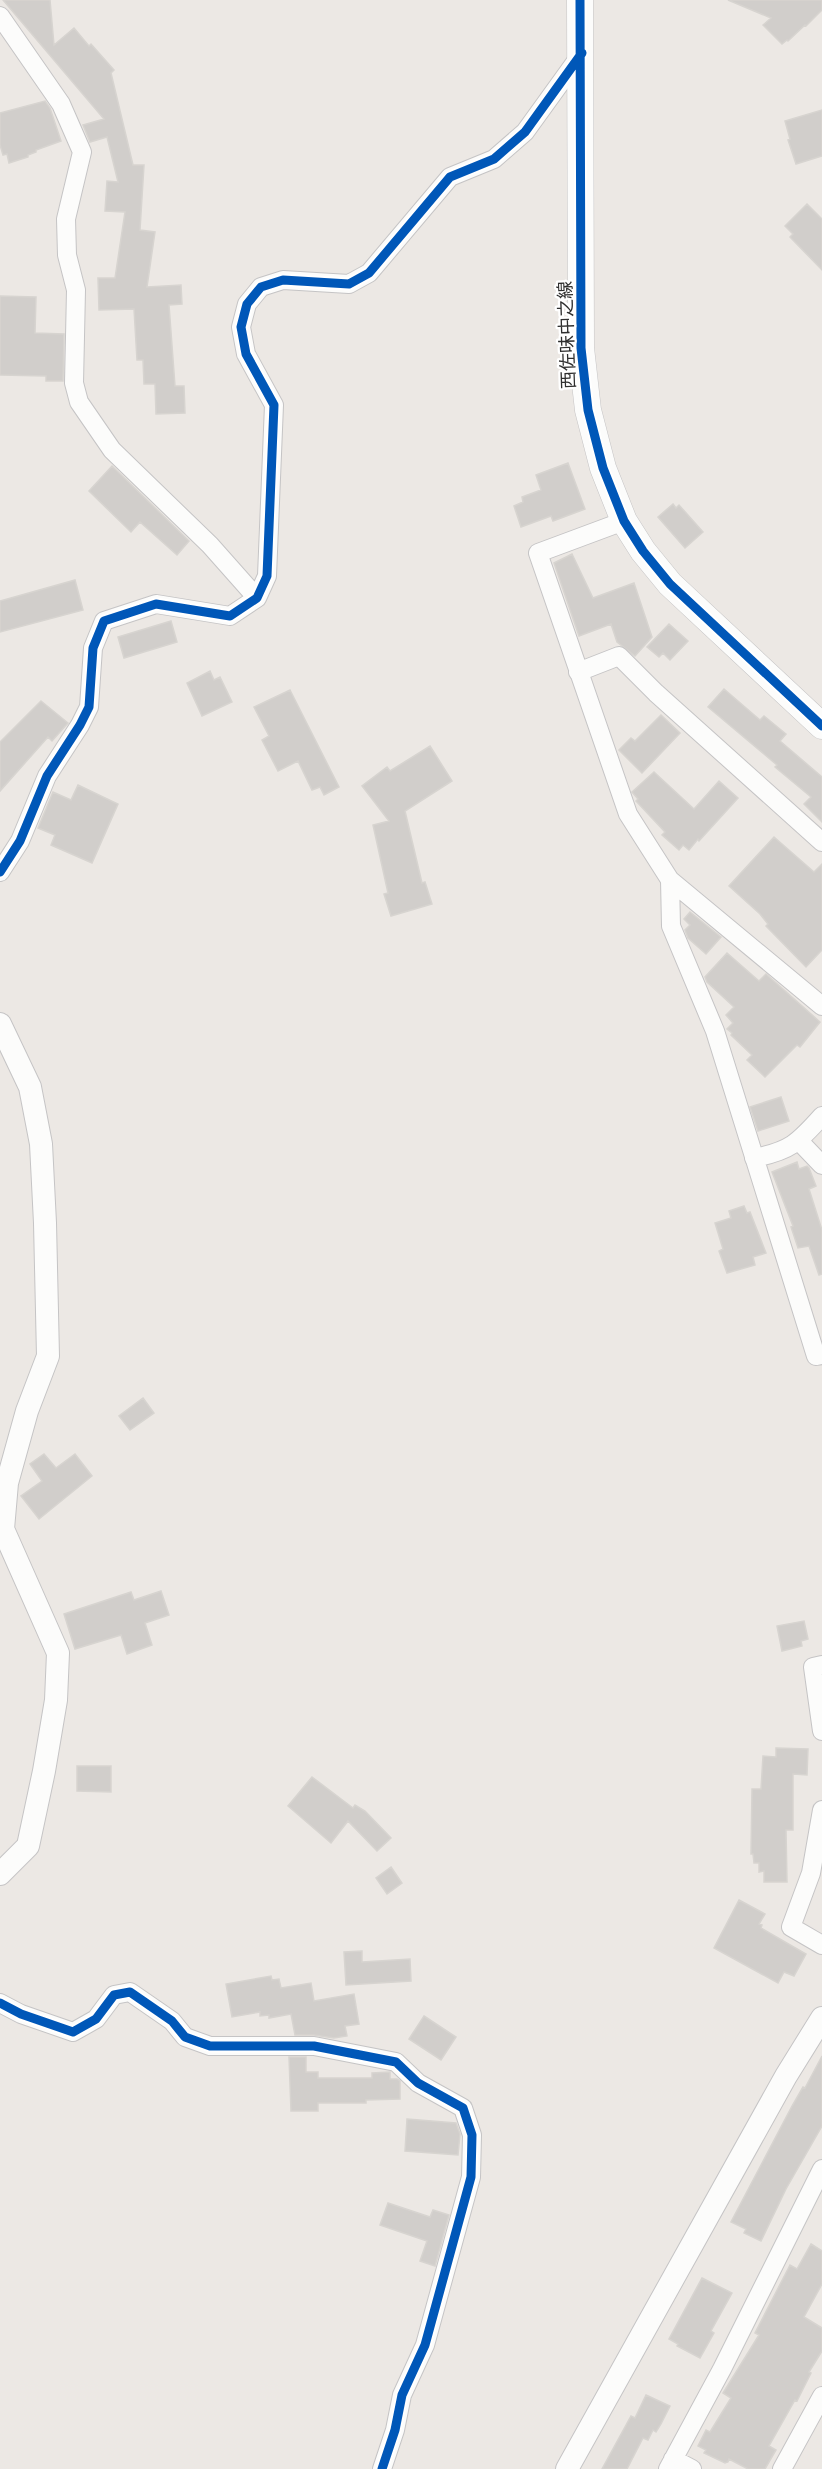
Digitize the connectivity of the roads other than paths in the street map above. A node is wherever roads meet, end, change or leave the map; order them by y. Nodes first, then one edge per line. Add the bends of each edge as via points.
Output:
1 (580, 0) edge
2 (0, 16) edge
3 (582, 53) junction
4 (624, 521) junction
5 (257, 598) junction
6 (578, 672) junction
7 (822, 726) edge
8 (822, 842) edge
9 (0, 872) edge
10 (670, 880) junction
11 (822, 1006) edge
12 (0, 1024) edge
13 (822, 1116) edge
14 (799, 1141) junction
15 (754, 1158) junction
16 (822, 1166) edge
17 (822, 1355) edge
18 (822, 1665) edge
19 (822, 1731) edge
20 (822, 1810) edge
21 (0, 1874) edge
22 (822, 1945) edge
23 (0, 2003) edge
24 (822, 2018) edge
25 (822, 2169) edge
26 (822, 2396) edge
27 (671, 2464) edge
28 (382, 2469) edge
29 (567, 2469) edge
30 (692, 2469) edge
31 (782, 2469) edge

1 - 3 main road, 西佐味中之線
2 - 5 street via 61,104 82,152 66,219 67,255 76,290 74,383 79,402 112,450 186,520
3 - 4 main road, 西佐味中之線 via 581,348 588,410 603,468
3 - 5 street via 525,132 494,159 450,177 369,273 349,284 283,279 261,287 247,304 241,327 246,354 274,405 267,576
4 - 6 street via 538,553
4 - 7 main road, 西佐味中之線 via 670,584
5 - 9 street via 230,616 156,604 104,621 93,648 89,707 47,776 20,841
6 - 8 street via 619,656
6 - 10 street via 628,814
10 - 11 street
10 - 15 street via 671,926 715,1031
12 - 21 street via 30,1087 41,1144 48,1356 6,1483 3,1529 58,1653 56,1700 27,1846
13 - 14 street
14 - 15 street via 780,1153
14 - 16 street
15 - 17 street via 816,1356
18 - 19 street via 813,1667
20 - 22 street via 811,1873 791,1927
23 - 28 street via 73,2032 96,2019 114,1995 130,1992 172,2021 185,2037 210,2046 314,2046 396,2062 418,2083 463,2108 472,2135 471,2177 425,2345 402,2395
24 - 29 street
25 - 27 street
26 - 31 street
27 - 30 street

